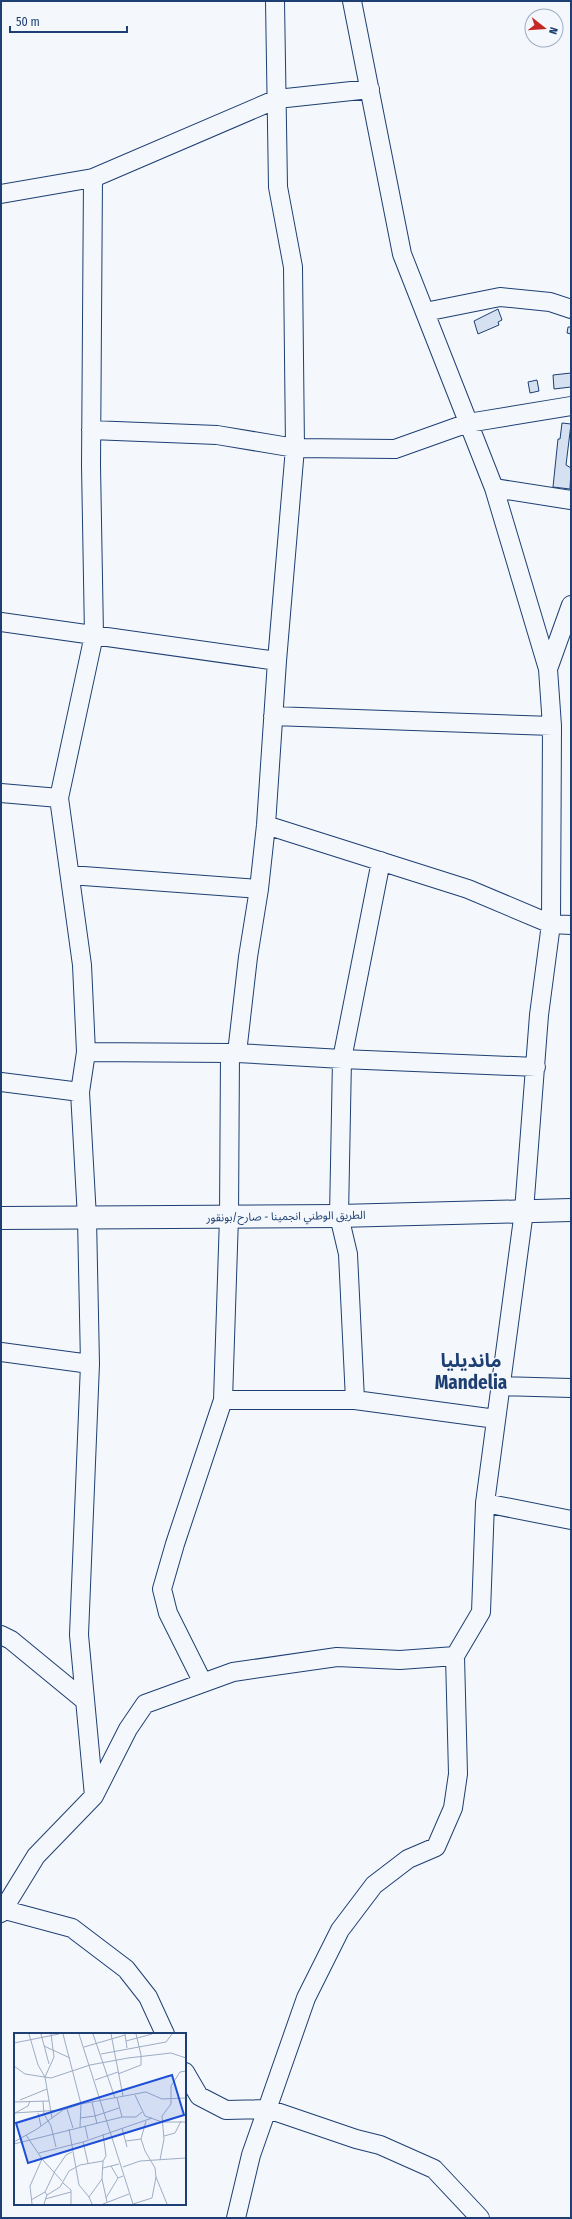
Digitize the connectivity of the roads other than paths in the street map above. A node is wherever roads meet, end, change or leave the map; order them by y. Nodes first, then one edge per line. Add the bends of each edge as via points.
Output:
1 (275, 1) edge
2 (352, 1) edge
3 (370, 89) junction
4 (277, 99) junction
5 (93, 178) junction
6 (1, 194) edge
7 (571, 309) edge
8 (425, 312) junction
9 (571, 406) edge
10 (468, 423) junction
11 (91, 430) junction
12 (295, 448) junction
13 (494, 488) junction
14 (571, 500) edge
15 (571, 605) edge
16 (1, 622) edge
17 (94, 635) junction
18 (277, 661) junction
19 (548, 669) junction
20 (273, 716) junction
21 (552, 726) junction
22 (1, 793) edge
23 (59, 798) junction
24 (266, 825) junction
25 (381, 861) junction
26 (70, 875) junction
27 (259, 889) junction
28 (551, 924) junction
29 (571, 925) edge
30 (86, 1052) junction
31 (234, 1053) junction
32 (342, 1059) junction
33 (536, 1066) junction
34 (1, 1082) edge
35 (80, 1092) junction
36 (571, 1210) edge
37 (524, 1211) junction
38 (339, 1216) junction
39 (229, 1217) junction
40 (1, 1218) edge
41 (87, 1218) junction
42 (1, 1352) edge
43 (90, 1364) junction
44 (500, 1386) junction
45 (571, 1388) edge
46 (223, 1400) junction
47 (355, 1400) junction
48 (496, 1419) junction
49 (485, 1504) junction
50 (571, 1520) edge
51 (1, 1635) edge
52 (455, 1656) junction
53 (203, 1683) junction
54 (84, 1700) junction
55 (94, 1796) junction
56 (1, 1910) edge
57 (165, 2033) edge
58 (186, 2074) edge
59 (268, 2109) junction
60 (236, 2218) edge
61 (480, 2218) edge

1 - 4 street
2 - 3 street
3 - 4 street
3 - 8 street via 402,254
4 - 5 street
4 - 12 street via 278,187 293,267
5 - 6 street
5 - 11 street
7 - 8 street via 550,302 500,297
8 - 10 street
9 - 10 street
10 - 12 street via 395,449
10 - 13 street
11 - 12 street via 217,435
11 - 17 street
12 - 18 street
13 - 14 street
13 - 19 street
15 - 19 street
16 - 17 street
17 - 18 street
17 - 23 street
18 - 20 street
19 - 21 street
20 - 21 street
20 - 24 street
21 - 28 street
22 - 23 street
23 - 26 street
24 - 25 street
24 - 27 street
25 - 28 street via 468,888
25 - 32 street
26 - 27 street
26 - 30 street via 82,965
27 - 31 street
28 - 29 street
28 - 33 street via 539,1015
30 - 31 street
30 - 35 street
31 - 32 street
31 - 39 street
32 - 33 street
32 - 38 street
33 - 37 street
34 - 35 street
35 - 41 street
36 - 37 highway, الطريق الوطني انجمينا - صارح/بونقور
37 - 38 highway, الطريق الوطني انجمينا - صارح/بونقور
37 - 44 street
38 - 39 highway, الطريق الوطني انجمينا - صارح/بونقور
38 - 47 street via 348,1254
39 - 41 highway, الطريق الوطني انجمينا - صارح/بونقور
39 - 46 street
40 - 41 highway, الطريق الوطني انجمينا - صارح/بونقور
41 - 43 street
42 - 43 street
43 - 54 street via 79,1635
44 - 45 street
44 - 48 street
46 - 47 street
46 - 53 street via 162,1589 168,1613
47 - 48 street
48 - 49 street
49 - 50 street
49 - 52 street via 481,1612
51 - 54 street via 11,1640
52 - 53 street via 400,1660 337,1657 233,1672
52 - 59 street via 458,1774 453,1808 436,1847 408,1859 374,1885 340,1930 306,1998
53 - 55 street via 145,1704 128,1729
54 - 55 street
55 - 56 street via 36,1856
56 - 57 street via 72,1928 126,1968 148,1997
58 - 59 street via 199,2096 226,2110
59 - 60 street via 251,2155
59 - 61 street via 356,2140 380,2145 434,2169

